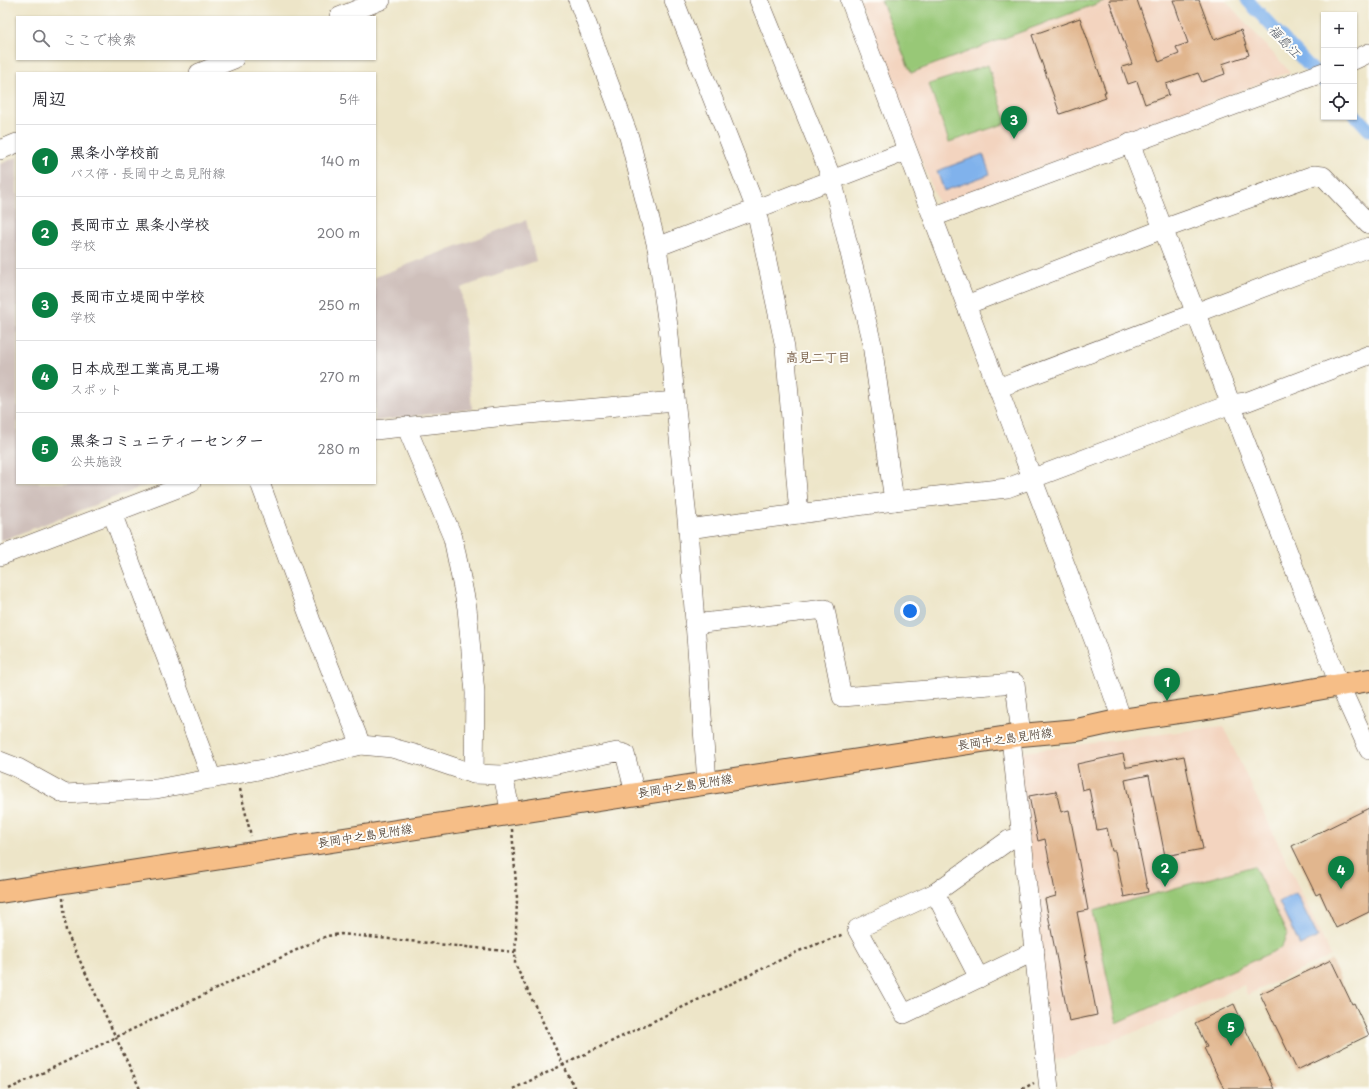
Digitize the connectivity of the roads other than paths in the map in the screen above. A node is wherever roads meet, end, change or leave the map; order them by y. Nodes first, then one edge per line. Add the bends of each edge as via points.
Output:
1 (381, 0) edge
2 (578, 0) edge
3 (674, 0) edge
4 (759, 0) edge
5 (850, 0) edge
6 (341, 16) edge
7 (1369, 53) edge
8 (1357, 59) edge
9 (232, 60) edge
10 (202, 72) edge
11 (1321, 73) edge
12 (16, 143) edge
13 (1130, 143) junction
14 (0, 150) edge
15 (907, 151) junction
16 (832, 179) junction
17 (756, 209) junction
18 (933, 217) junction
19 (1369, 224) edge
20 (1163, 229) junction
21 (657, 247) junction
22 (1369, 247) edge
23 (966, 305) junction
24 (1195, 312) junction
25 (1369, 355) edge
26 (998, 388) junction
27 (675, 401) junction
28 (1231, 404) junction
29 (406, 426) junction
30 (376, 430) edge
31 (1031, 478) junction
32 (188, 484) edge
33 (260, 484) edge
34 (894, 501) junction
35 (112, 513) junction
36 (799, 514) junction
37 (688, 530) junction
38 (0, 556) edge
39 (694, 624) junction
40 (1369, 680) edge
41 (1338, 684) junction
42 (1122, 720) junction
43 (1016, 736) junction
44 (361, 745) junction
45 (1369, 750) edge
46 (0, 761) edge
47 (474, 774) junction
48 (503, 775) junction
49 (212, 779) junction
50 (707, 782) junction
51 (635, 794) junction
52 (511, 814) junction
53 (1022, 837) junction
54 (0, 892) edge
55 (935, 893) junction
56 (1035, 951) junction
57 (979, 978) junction
58 (1049, 1089) edge

1 - 6 street
2 - 21 street via 629,137
3 - 17 street
4 - 16 street
5 - 15 street
7 - 8 street
9 - 10 street
11 - 13 street
12 - 14 street
13 - 18 street
13 - 20 street
15 - 16 street
15 - 18 street
16 - 17 street
16 - 34 street via 872,344
17 - 21 street
17 - 36 street via 785,347
18 - 23 street
19 - 20 street via 1323,176 1314,175
20 - 23 street
20 - 24 street
21 - 27 street
22 - 24 street
23 - 26 street
24 - 26 street
24 - 28 street
25 - 28 street via 1246,402
26 - 31 street
27 - 29 street
27 - 37 street
28 - 31 street
28 - 41 street
29 - 30 street
29 - 47 street via 453,538 463,584 475,693
31 - 34 street via 1007,488
31 - 42 street
32 - 35 street
33 - 44 street via 311,621
34 - 36 street
35 - 38 street
35 - 49 street
36 - 37 street
37 - 39 street
39 - 43 street via 825,609 842,697 1015,683
39 - 50 street
40 - 41 main road, 長岡中之島見附線
41 - 42 main road, 長岡中之島見附線
41 - 45 street
42 - 43 main road, 長岡中之島見附線 via 1077,730
43 - 50 main road, 長岡中之島見附線
43 - 53 street
44 - 47 street via 399,750
44 - 49 street
46 - 49 street via 18,768 64,794 156,789
47 - 48 street
48 - 51 street via 617,752 625,754
48 - 52 street
50 - 51 main road, 長岡中之島見附線
51 - 52 main road, 長岡中之島見附線
52 - 54 main road, 長岡中之島見附線
53 - 55 street via 1009,840
53 - 56 street
55 - 57 street
55 - 57 street via 857,929 904,1014
56 - 57 street
56 - 58 street

